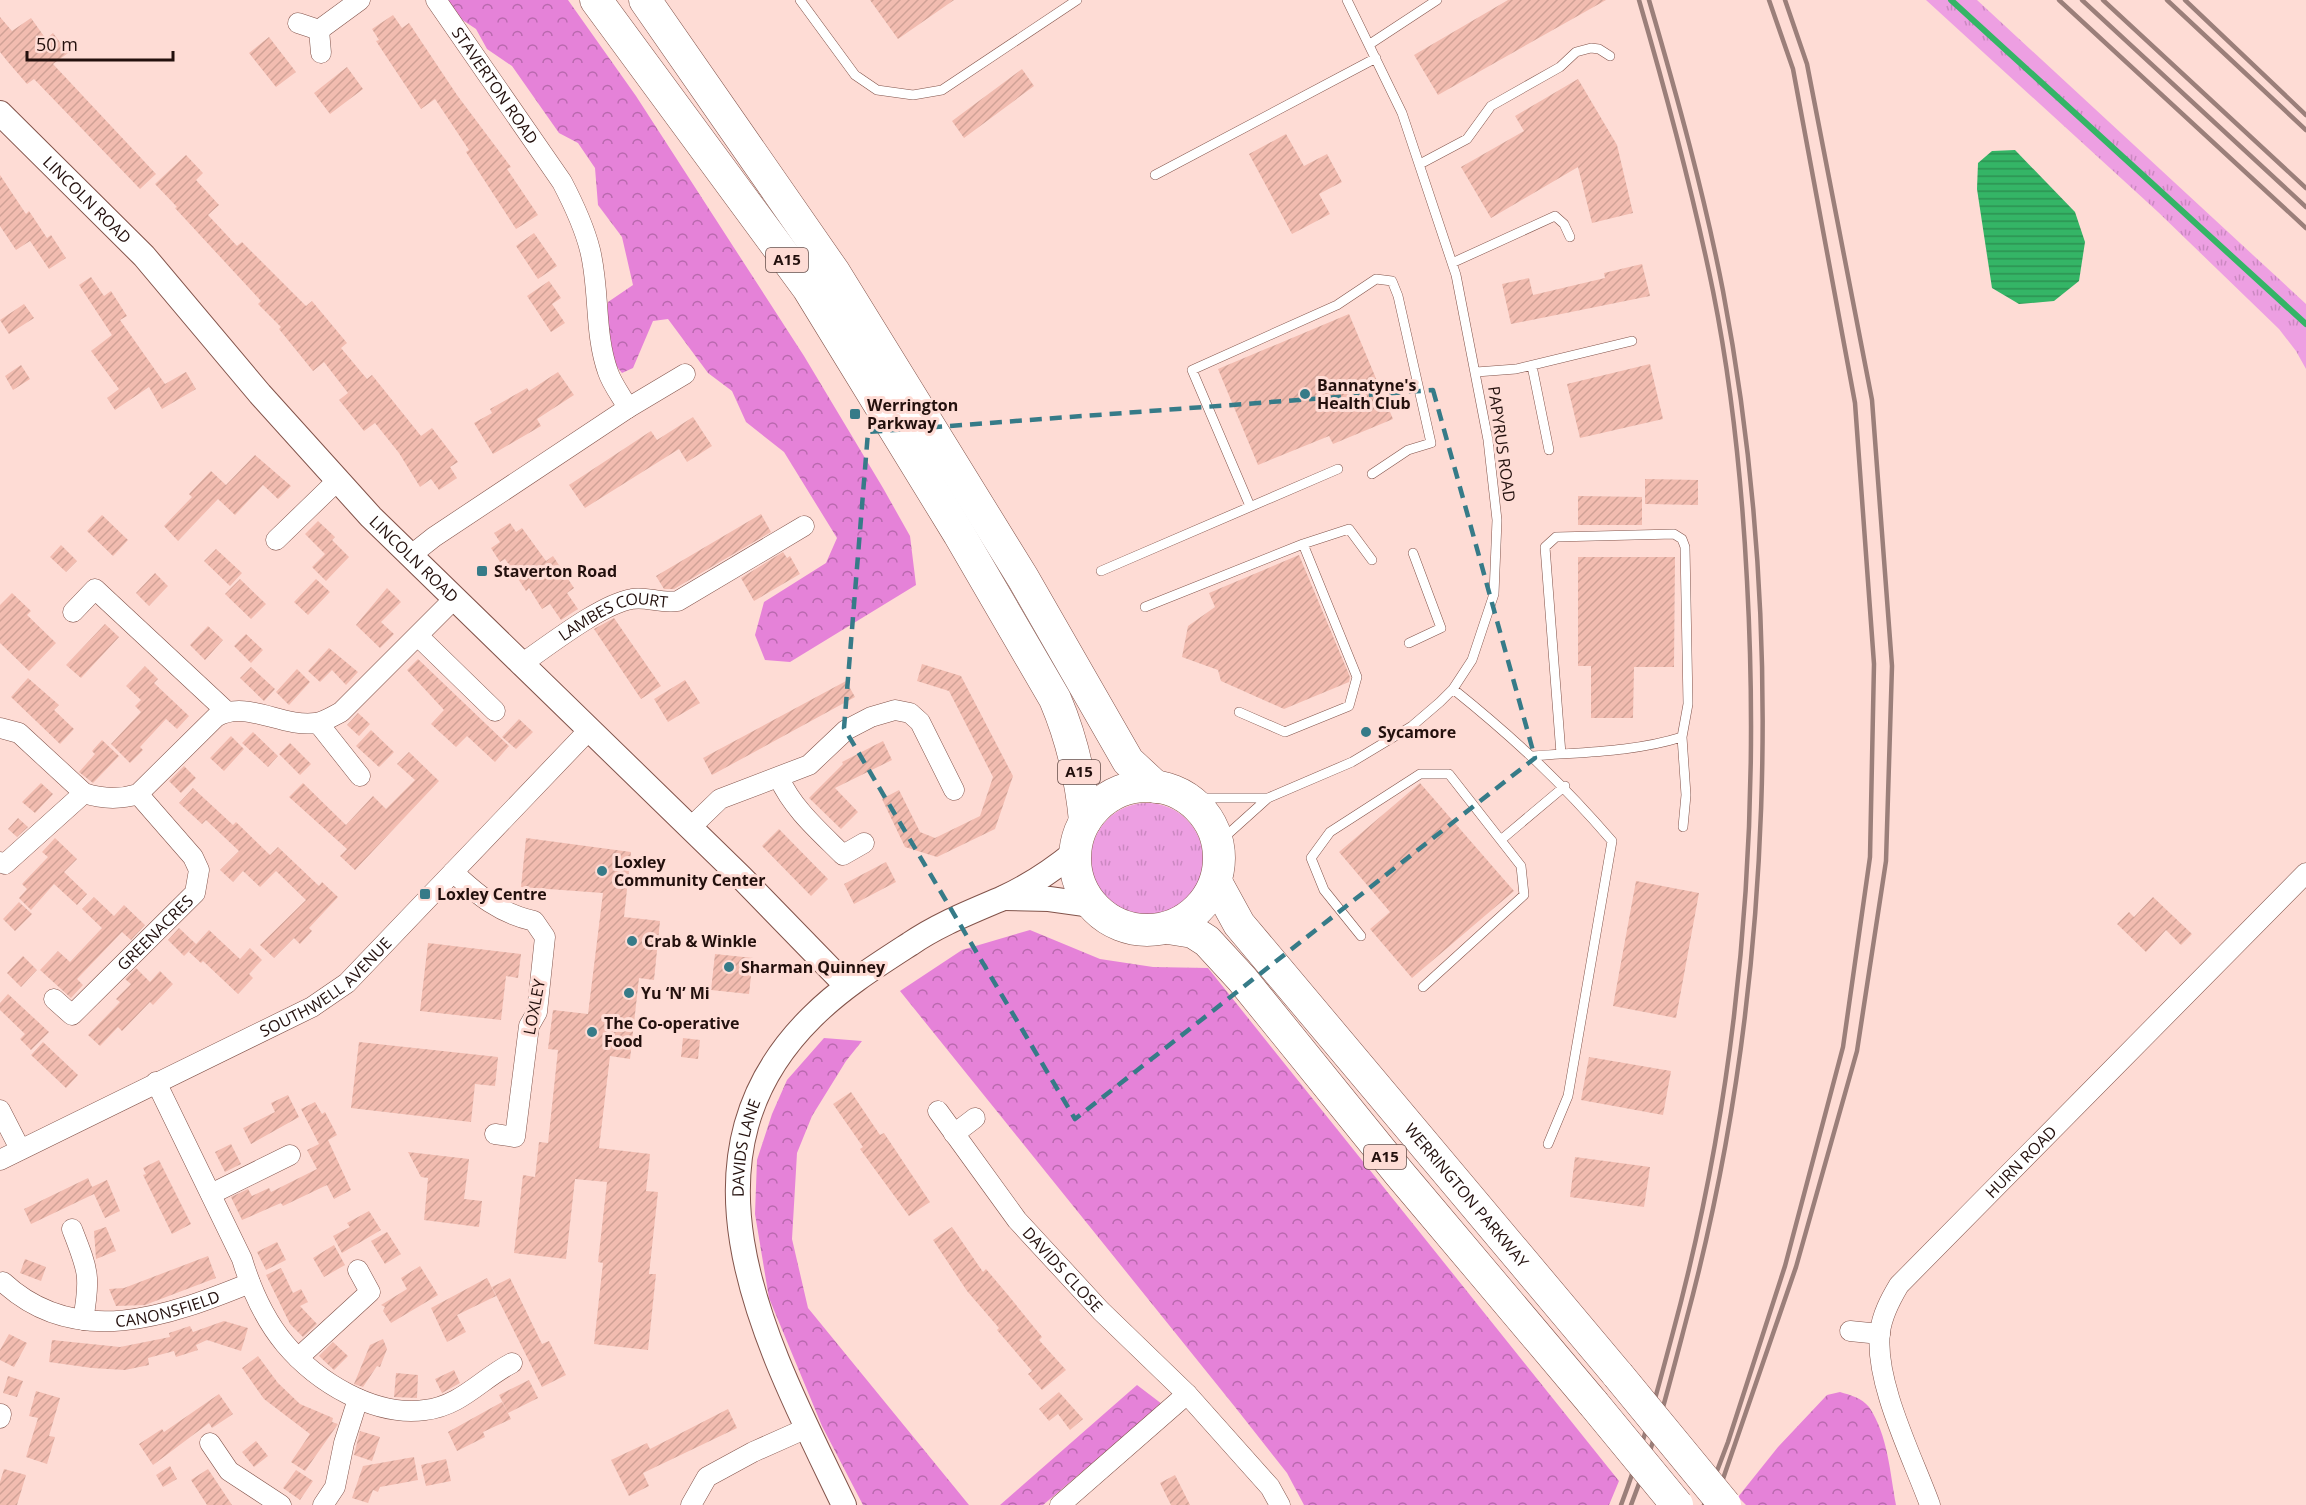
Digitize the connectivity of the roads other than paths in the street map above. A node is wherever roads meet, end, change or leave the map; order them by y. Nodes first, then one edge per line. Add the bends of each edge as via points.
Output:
1 (360, 0) edge
2 (436, 0) edge
3 (596, 0) edge
4 (645, 0) edge
5 (800, 0) edge
6 (1077, 0) edge
7 (1347, 0) edge
8 (1437, 0) edge
9 (298, 22) dead end
10 (319, 30) junction
11 (1370, 44) junction
12 (321, 53) dead end
13 (1610, 56) dead end
14 (1376, 58) junction
15 (2, 118) edge
16 (1420, 164) junction
17 (1155, 175) dead end
18 (1570, 237) dead end
19 (1452, 262) junction
20 (1632, 341) dead end
21 (1532, 366) junction
22 (1476, 372) junction
23 (685, 375) dead end
24 (628, 408) junction
25 (1549, 450) dead end
26 (1338, 469) dead end
27 (1372, 474) dead end
28 (337, 481) junction
29 (1250, 506) junction
30 (804, 526) dead end
31 (276, 540) dead end
32 (1303, 544) junction
33 (1413, 553) dead end
34 (411, 556) junction
35 (1372, 560) dead end
36 (1101, 571) dead end
37 (454, 599) junction
38 (1145, 607) dead end
39 (73, 612) dead end
40 (418, 636) junction
41 (1409, 644) dead end
42 (520, 665) junction
43 (1453, 688) junction
44 (226, 711) junction
45 (495, 711) dead end
46 (1239, 712) dead end
47 (318, 723) junction
48 (0, 728) edge
49 (589, 730) junction
50 (1682, 737) junction
51 (1561, 754) junction
52 (1533, 756) junction
53 (360, 776) dead end
54 (779, 778) junction
55 (1564, 786) junction
56 (1156, 787) junction
57 (954, 790) dead end
58 (84, 793) junction
59 (138, 794) junction
60 (1188, 798) junction
61 (1268, 798) junction
62 (1085, 821) junction
63 (1683, 827) dead end
64 (690, 828) junction
65 (1502, 839) junction
66 (864, 843) dead end
67 (1218, 843) junction
68 (1075, 852) junction
69 (0, 862) edge
70 (453, 872) junction
71 (2306, 873) edge
72 (1216, 882) junction
73 (1004, 898) junction
74 (1092, 905) junction
75 (1168, 928) junction
76 (1361, 936) dead end
77 (847, 986) junction
78 (1424, 987) dead end
79 (54, 999) dead end
80 (156, 1082) junction
81 (0, 1110) edge
82 (938, 1111) dead end
83 (975, 1118) dead end
84 (495, 1134) dead end
85 (954, 1134) junction
86 (1548, 1144) dead end
87 (20, 1149) junction
88 (290, 1155) dead end
89 (0, 1160) edge
90 (211, 1194) junction
91 (70, 1230) dead end
92 (358, 1270) dead end
93 (3, 1282) dead end
94 (250, 1283) junction
95 (83, 1320) junction
96 (1850, 1331) dead end
97 (1880, 1334) junction
98 (298, 1358) junction
99 (512, 1363) dead end
100 (1187, 1394) junction
101 (358, 1399) junction
102 (807, 1428) junction
103 (210, 1443) dead end
104 (281, 1505) edge
105 (323, 1505) edge
106 (691, 1505) edge
107 (844, 1505) edge
108 (1060, 1505) edge
109 (1280, 1505) edge
110 (1677, 1505) edge
111 (1725, 1505) edge
112 (1930, 1505) edge

1 - 10 street
2 - 24 street, STAVERTON ROAD via 562,182 575,209 590,250 599,334 608,373
3 - 62 highway, A15 via 808,288 959,534 1055,699 1082,779
4 - 56 highway, A15 via 834,272 1023,578 1128,761
5 - 6 lane via 855,75 878,90 913,95 942,90
7 - 11 lane, PAPYRUS ROAD
8 - 11 lane
9 - 10 street
10 - 12 street
11 - 14 lane, PAPYRUS ROAD
13 - 16 lane via 1591,48 1576,52 1560,67 1491,106 1467,139
14 - 16 lane, PAPYRUS ROAD
14 - 17 lane
15 - 28 street, LINCOLN ROAD via 144,256
16 - 19 lane, PAPYRUS ROAD
18 - 19 lane via 1555,216
19 - 22 lane, PAPYRUS ROAD
20 - 21 lane
21 - 22 lane
21 - 25 lane
22 - 43 lane, PAPYRUS ROAD via 1497,520 1494,594 1472,660
23 - 24 street
24 - 34 street
26 - 29 lane
27 - 29 lane via 1408,450 1431,443 1398,296 1392,282 1376,279 1337,305 1192,370
28 - 31 street
28 - 34 street, LINCOLN ROAD
29 - 36 lane
30 - 42 street, LAMBES COURT via 678,601 633,598 604,610
32 - 35 lane via 1349,529
32 - 38 lane
32 - 46 lane via 1357,677 1349,706 1285,732
33 - 41 lane via 1442,628
34 - 37 street, LINCOLN ROAD
37 - 40 street
37 - 42 street, LINCOLN ROAD
39 - 44 street via 95,589
40 - 45 street
40 - 47 street via 341,712
42 - 49 street, LINCOLN ROAD
43 - 52 lane
43 - 61 lane, PAPYRUS ROAD via 1412,726 1362,756
44 - 47 street via 238,710 299,724
44 - 59 street
47 - 53 street
48 - 58 street via 20,733
49 - 64 street, LINCOLN ROAD
49 - 70 street, SOUTHWELL AVENUE
50 - 51 lane via 1651,747
50 - 51 lane via 1688,704 1682,539 1674,534 1556,537 1545,547
50 - 63 lane via 1686,795
51 - 52 lane
52 - 55 lane
54 - 57 street via 809,765 846,730 895,710 910,713 920,722
54 - 64 street via 720,799
54 - 66 street via 793,802 843,855
55 - 65 lane
55 - 86 lane via 1612,841 1569,1096
56 - 60 highway
56 - 62 highway via 1116,793 1098,805
58 - 59 street via 125,799
58 - 69 street via 4,864
59 - 79 street, GREENACRES via 193,857 199,870 195,893 72,1015
60 - 61 lane, PAPYRUS ROAD
60 - 67 highway via 1207,818
61 - 67 lane, PAPYRUS ROAD
62 - 68 highway
64 - 77 street, LINCOLN ROAD
65 - 76 lane via 1449,774 1420,774 1330,832 1311,858 1324,890
65 - 78 lane via 1521,866 1524,896
67 - 72 highway
68 - 73 street, DAVIDS LANE via 1047,874
68 - 74 highway via 1081,889
70 - 80 street, SOUTHWELL AVENUE via 347,983 312,1007
70 - 84 street, LOXLEY via 500,910 534,921 545,937 537,1011 529,1026 515,1137
71 - 97 street, HURN ROAD via 1899,1285
72 - 75 highway via 1197,910
72 - 111 highway, WERRINGTON PARKWAY / A15, bridge via 1239,924
73 - 74 street, DAVIDS LANE
73 - 77 street, DAVIDS LANE via 970,911 913,942
74 - 75 highway via 1107,919 1126,928
75 - 110 highway, A15, bridge via 1192,932 1207,941 1242,979
77 - 102 street, DAVIDS LANE via 811,1018 768,1075 748,1118 737,1188 746,1269 768,1340
80 - 87 street, SOUTHWELL AVENUE
80 - 90 street
81 - 87 street
82 - 85 street, DAVIDS CLOSE
83 - 85 street
85 - 100 street, DAVIDS CLOSE via 1017,1220 1101,1311
87 - 89 street, SOUTHWELL AVENUE
88 - 90 street
90 - 94 street
91 - 95 street via 87,1266 89,1286
92 - 98 street via 370,1292
93 - 95 street, CANONSFIELD via 45,1312
94 - 95 street, CANONSFIELD via 153,1317 117,1322
94 - 98 street via 284,1343
96 - 97 street
97 - 112 street, HURN ROAD via 1886,1384
98 - 101 street
99 - 101 street via 490,1375 466,1397 425,1410 394,1409
100 - 108 street
100 - 109 street, DAVIDS CLOSE via 1270,1487
101 - 105 street via 335,1487
102 - 106 street via 707,1477
102 - 107 street, DAVIDS LANE
103 - 104 street via 230,1471

